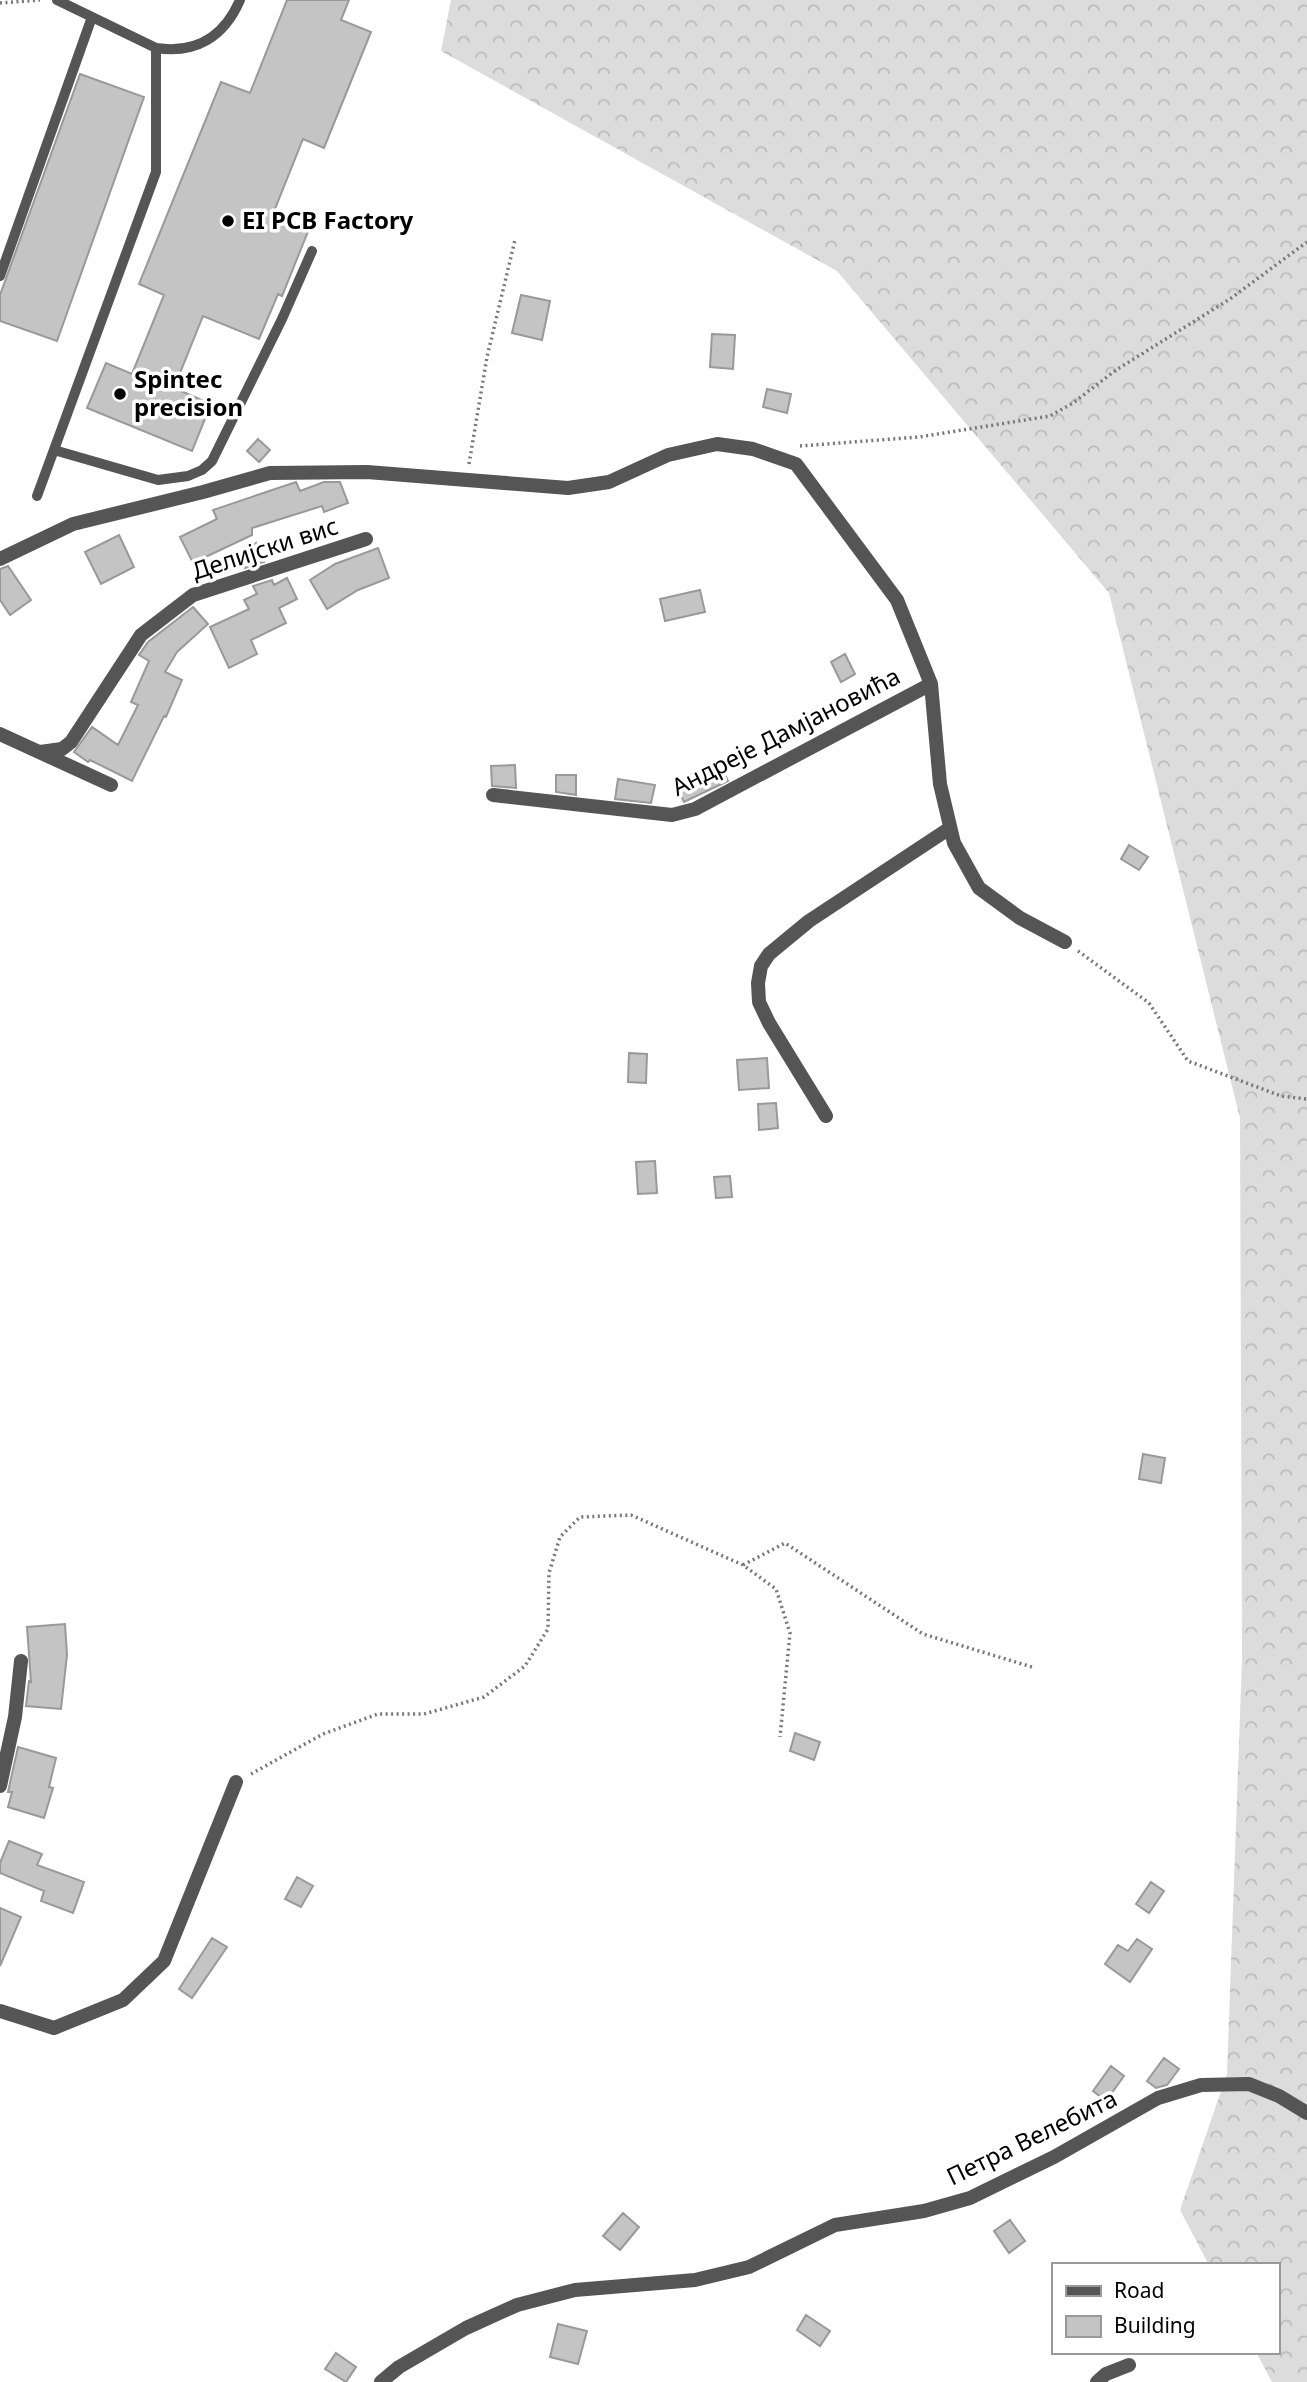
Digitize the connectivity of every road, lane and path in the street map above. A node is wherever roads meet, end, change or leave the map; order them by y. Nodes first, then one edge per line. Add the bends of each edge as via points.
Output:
1 (40, 0) edge
2 (57, 0) edge
3 (240, 0) edge
4 (0, 3) edge
5 (92, 17) junction
6 (156, 48) junction
7 (515, 240) dead end
8 (1307, 242) edge
9 (312, 251) dead end
10 (0, 276) edge
11 (794, 446) dead end
12 (54, 450) junction
13 (466, 480) junction
14 (37, 496) dead end
15 (366, 539) dead end
16 (0, 559) edge
17 (931, 684) junction
18 (0, 734) edge
19 (40, 752) junction
20 (111, 785) dead end
21 (493, 794) dead end
22 (950, 828) junction
23 (1065, 942) joint
24 (1307, 1099) edge
25 (825, 1116) dead end
26 (743, 1565) junction
27 (21, 1661) dead end
28 (1032, 1667) dead end
29 (780, 1737) dead end
30 (236, 1782) joint
31 (0, 1786) edge
32 (0, 2011) edge
33 (1307, 2113) edge
34 (1129, 2365) dead end
35 (380, 2382) edge
36 (1097, 2382) edge

1 - 4 path
2 - 5 lane
3 - 6 lane via 219,30 199,45 185,50
5 - 6 lane
5 - 10 lane
6 - 12 lane via 156,172
7 - 13 path via 487,357
8 - 11 path via 1230,299 1050,416 919,437
9 - 12 lane via 212,461 202,470 158,480
12 - 14 lane
13 - 16 street via 368,472 270,472 73,524
13 - 17 street via 568,488 609,482 668,455 717,444 753,449 796,464 897,600
15 - 19 street, Делијски вис via 192,595 141,635 71,742 62,749
17 - 21 street, Андреје Дамјановића via 695,809 672,815
17 - 22 street via 940,784
18 - 19 street
19 - 20 street
22 - 23 street via 979,888 1020,918
22 - 25 street via 809,921 761,966 759,1002
23 - 24 path via 1149,1003 1188,1061 1281,1096
26 - 28 path via 785,1544 923,1634
26 - 29 path via 776,1588 790,1633
26 - 30 path via 631,1515 580,1517 560,1537 550,1573 548,1629 525,1666 484,1697 424,1714 378,1714 323,1734
27 - 31 street
30 - 32 street via 164,1961 122,2000 54,2028
33 - 35 street, Петра Велебита via 1249,2084 1202,2085 1158,2098 1055,2157 970,2198 924,2211 835,2225 749,2267 717,2275 575,2290 517,2305 466,2328
34 - 36 street

